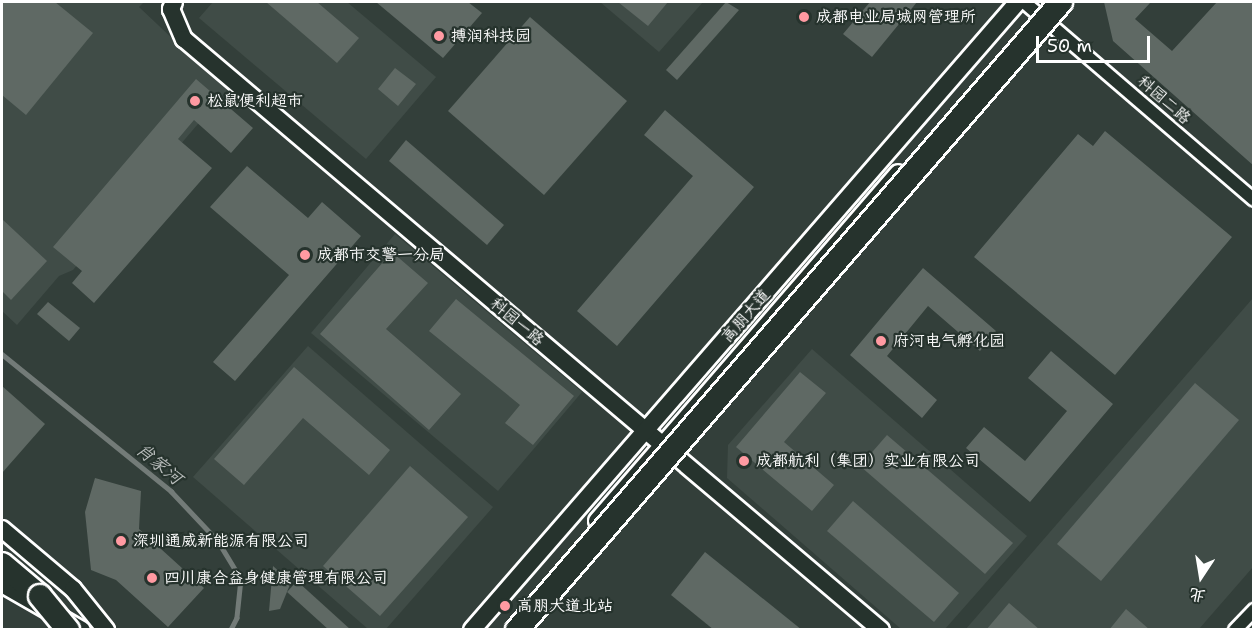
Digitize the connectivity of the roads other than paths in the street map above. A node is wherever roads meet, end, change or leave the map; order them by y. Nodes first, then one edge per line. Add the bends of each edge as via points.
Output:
1 (174, 2) edge
2 (1018, 2) edge
3 (1024, 2) edge
4 (1061, 2) edge
5 (1043, 7) edge
6 (1254, 200) edge
7 (646, 432) junction
8 (661, 445) junction
9 (2, 529) edge
10 (2, 564) edge
11 (2, 584) edge
12 (1254, 610) edge
13 (68, 630) edge
14 (82, 630) edge
15 (106, 630) edge
16 (472, 630) edge
17 (505, 630) edge
18 (517, 630) edge
19 (881, 630) edge
20 (1235, 630) edge

1 - 7 main road, 科园一路 via 171,9 184,39
2 - 7 main road, 高朋大道
3 - 5 street, 科园二路
4 - 18 highway, bridge
5 - 6 street, 科园二路
5 - 8 main road, 高朋大道
7 - 8 main road, 科园一路
7 - 16 main road, 高朋大道
8 - 17 main road, 高朋大道
8 - 19 main road, 科园一路
9 - 15 main road via 73,589
10 - 13 highway, bridge via 40,596
11 - 14 main road
12 - 20 street

